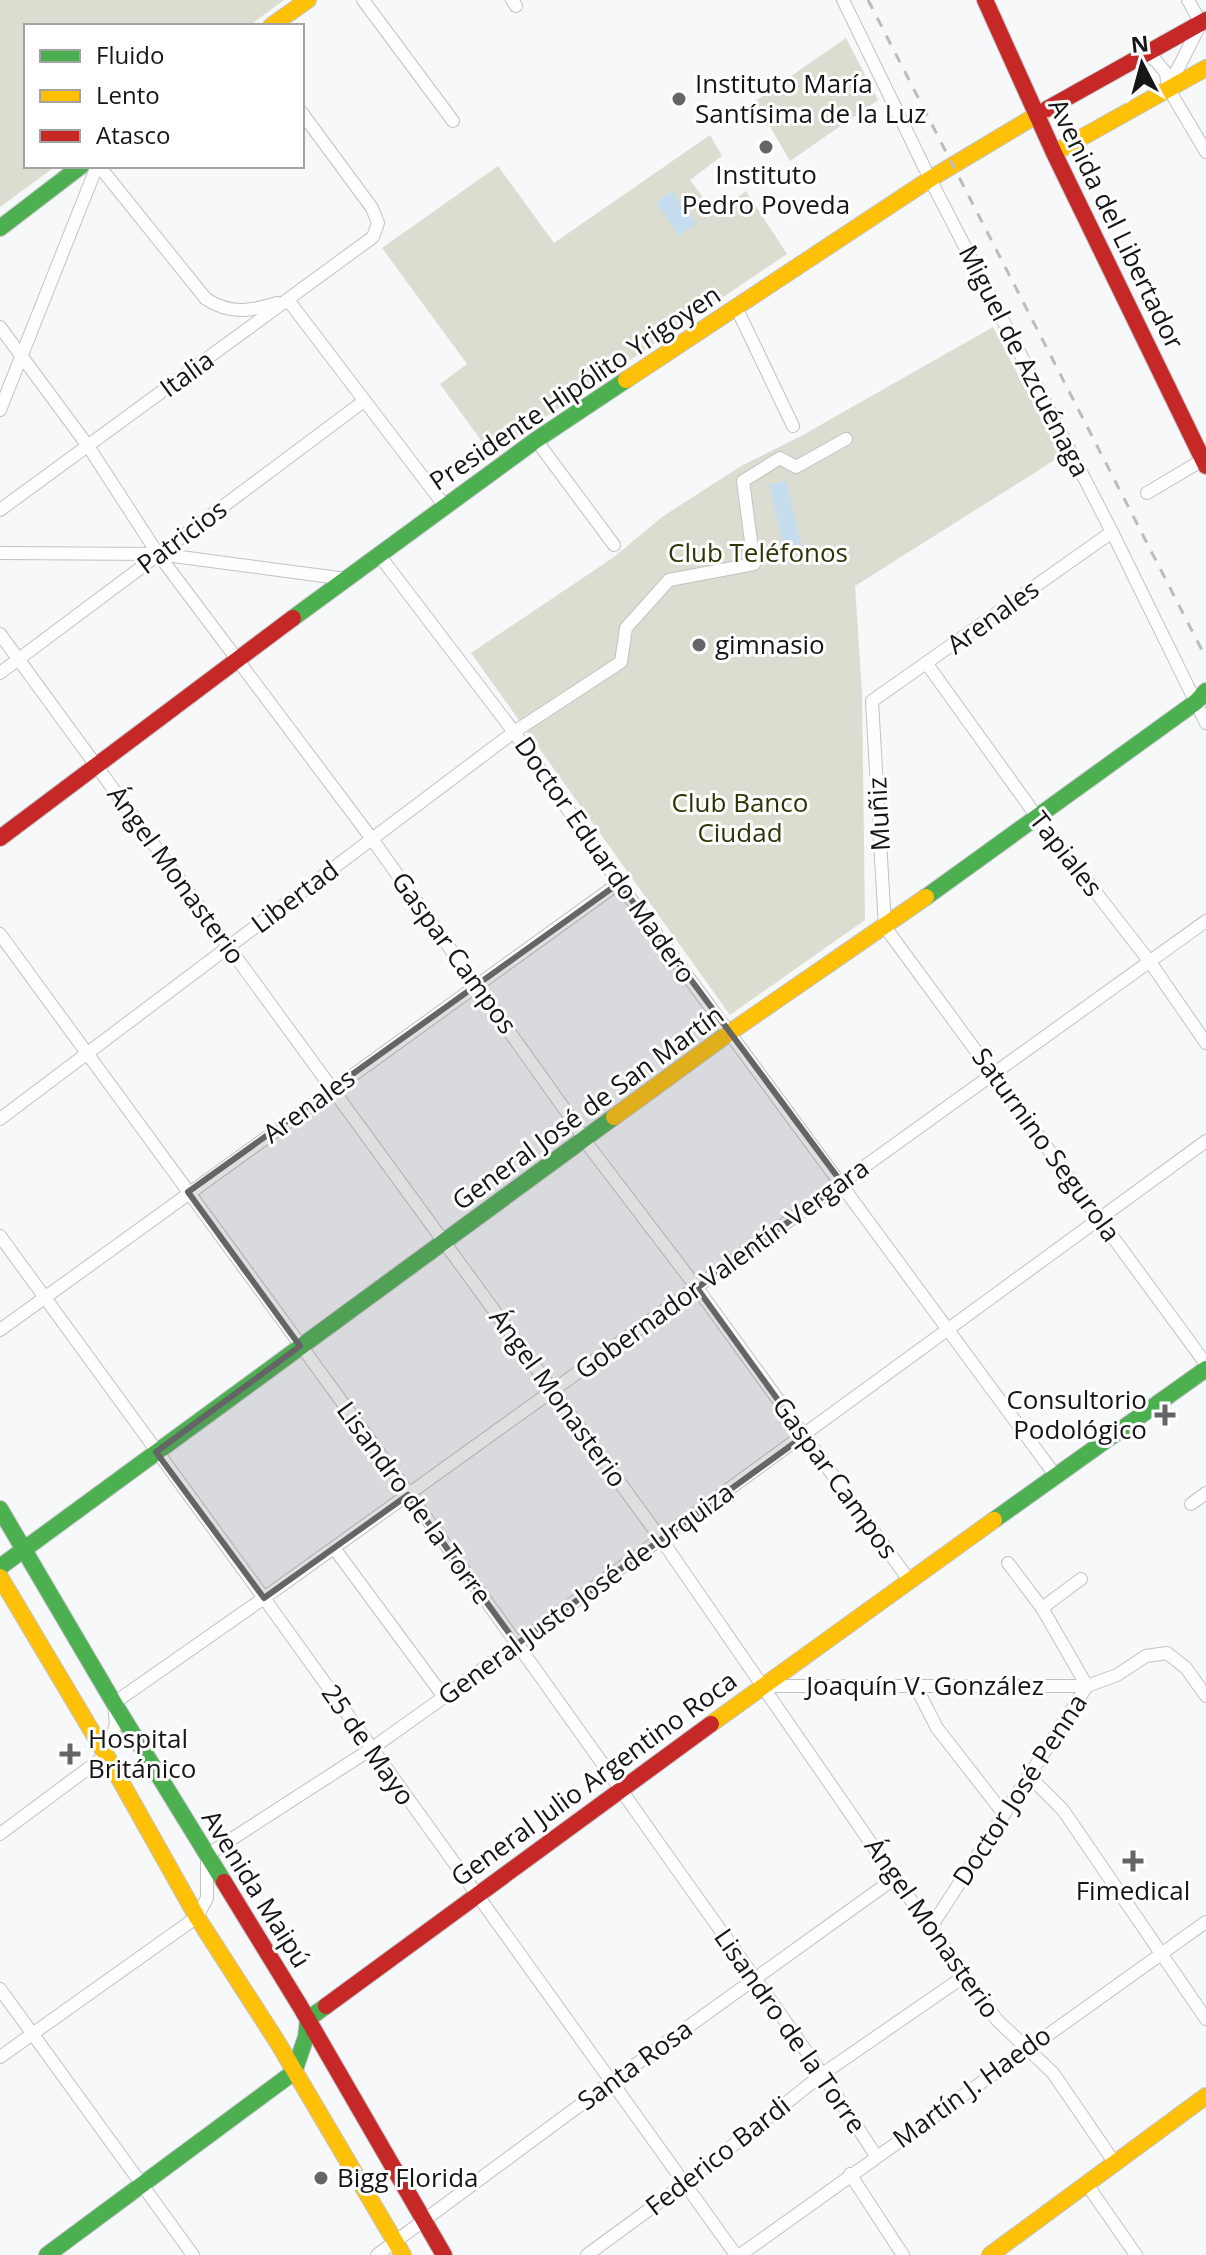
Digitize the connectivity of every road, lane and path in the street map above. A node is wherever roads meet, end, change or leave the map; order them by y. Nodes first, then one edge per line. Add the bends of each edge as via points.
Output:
1 (308, 0) edge
2 (363, 0) edge
3 (843, 0) edge
4 (985, 0) edge
5 (1188, 0) edge
6 (1203, 22) edge
7 (274, 24) edge
8 (1145, 54) junction
9 (1206, 68) edge
10 (1168, 88) junction
11 (1036, 115) junction
12 (304, 116) edge
13 (453, 121) dead end
14 (1206, 152) edge
15 (1054, 153) junction
16 (78, 168) edge
17 (97, 168) edge
18 (100, 168) edge
19 (930, 179) junction
20 (0, 228) edge
21 (288, 300) junction
22 (736, 307) junction
23 (0, 327) edge
24 (21, 356) junction
25 (364, 401) junction
26 (0, 410) edge
27 (793, 426) dead end
28 (846, 439) dead end
29 (536, 440) junction
30 (88, 446) junction
31 (1205, 461) edge
32 (1147, 493) dead end
33 (444, 505) junction
34 (0, 510) edge
35 (1112, 532) junction
36 (614, 545) dead end
37 (0, 553) edge
38 (158, 554) junction
39 (379, 555) junction
40 (346, 579) junction
41 (0, 634) edge
42 (18, 659) junction
43 (237, 659) junction
44 (927, 664) junction
45 (0, 673) edge
46 (1201, 696) edge
47 (872, 701) joint
48 (1206, 723) edge
49 (514, 732) junction
50 (96, 765) junction
51 (1037, 817) junction
52 (0, 838) edge
53 (372, 839) junction
54 (619, 883) junction
55 (1206, 921) edge
56 (885, 927) junction
57 (0, 934) edge
58 (228, 947) junction
59 (1150, 962) junction
60 (477, 984) junction
61 (729, 1033) junction
62 (1206, 1043) edge
63 (87, 1053) junction
64 (993, 1074) junction
65 (332, 1089) junction
66 (0, 1119) edge
67 (585, 1141) junction
68 (1206, 1141) edge
69 (842, 1183) junction
70 (188, 1192) junction
71 (1098, 1217) junction
72 (0, 1236) edge
73 (445, 1243) junction
74 (697, 1288) junction
75 (45, 1296) junction
76 (948, 1328) junction
77 (0, 1330) edge
78 (300, 1346) junction
79 (1206, 1366) edge
80 (553, 1391) junction
81 (804, 1436) junction
82 (156, 1452) junction
83 (1055, 1475) junction
84 (1206, 1493) edge
85 (408, 1495) junction
86 (1191, 1504) dead end
87 (0, 1509) edge
88 (661, 1539) junction
89 (334, 1548) junction
90 (24, 1550) junction
91 (1008, 1563) dead end
92 (0, 1567) edge
93 (0, 1577) edge
94 (1081, 1579) dead end
95 (909, 1580) junction
96 (264, 1598) junction
97 (1042, 1608) junction
98 (517, 1644) junction
99 (915, 1685) junction
100 (763, 1686) junction
101 (1087, 1686) junction
102 (1206, 1696) edge
103 (444, 1697) junction
104 (114, 1703) junction
105 (371, 1749) junction
106 (106, 1755) junction
107 (1029, 1776) junction
108 (620, 1790) junction
109 (1004, 1814) junction
110 (0, 1834) edge
111 (207, 1855) junction
112 (895, 1878) junction
113 (475, 1895) junction
114 (197, 1917) junction
115 (1206, 1922) edge
116 (931, 1927) junction
117 (1161, 1953) junction
118 (966, 1975) junction
119 (753, 1979) junction
120 (0, 1989) edge
121 (308, 2019) junction
122 (1206, 2019) edge
123 (33, 2033) junction
124 (1026, 2048) junction
125 (0, 2057) edge
126 (294, 2072) junction
127 (824, 2073) junction
128 (610, 2083) junction
129 (1206, 2096) edge
130 (876, 2156) junction
131 (1114, 2162) junction
132 (850, 2174) junction
133 (1086, 2183) junction
134 (684, 2184) junction
135 (142, 2185) junction
136 (424, 2221) junction
137 (399, 2249) edge
138 (47, 2255) edge
139 (193, 2255) edge
140 (377, 2255) edge
141 (444, 2255) edge
142 (587, 2255) edge
143 (738, 2255) edge
144 (903, 2255) edge
145 (990, 2255) edge
146 (1136, 2255) edge

1 - 7 street
2 - 13 street
3 - 19 street, Miguel de Azcuénaga
4 - 11 street, Avenida del Libertador
5 - 6 street
6 - 8 street, Presidente Hipólito Yrigoyen
6 - 10 street
8 - 10 street via 1166,73
8 - 11 street, Presidente Hipólito Yrigoyen
9 - 10 street
10 - 14 street
10 - 15 street
11 - 15 street, Avenida del Libertador
11 - 19 street, Presidente Hipólito Yrigoyen
12 - 21 street, Italia via 378,223 373,237
15 - 31 street, Avenida del Libertador
16 - 20 street
17 - 24 street
18 - 21 street via 206,299 247,311
19 - 22 street, Presidente Hipólito Yrigoyen
19 - 35 street, Miguel de Azcuénaga
21 - 25 street
21 - 30 street, Italia
22 - 27 street
22 - 29 street, Presidente Hipólito Yrigoyen
23 - 24 street, Gaspar Campos
24 - 26 street
24 - 30 street, Gaspar Campos
25 - 33 street
25 - 38 street, Patricios
28 - 49 street, Libertad via 796,467 780,458 743,481 754,564 669,580 626,628 621,662
29 - 33 street, Presidente Hipólito Yrigoyen
29 - 36 street
30 - 34 street, Italia
30 - 38 street, Gaspar Campos
31 - 32 street
33 - 39 street, Presidente Hipólito Yrigoyen
35 - 44 street, Arenales
35 - 46 street, Miguel de Azcuénaga
37 - 38 street
38 - 40 street
38 - 42 street, Patricios
38 - 43 street, Gaspar Campos
39 - 40 street, Presidente Hipólito Yrigoyen
39 - 49 street, Doctor Eduardo Madero
40 - 43 street, Presidente Hipólito Yrigoyen
41 - 42 street, Ángel Monasterio
42 - 45 street, Patricios
42 - 50 street, Ángel Monasterio
43 - 50 street, Presidente Hipólito Yrigoyen
43 - 53 street, Gaspar Campos
44 - 47 street, Arenales
44 - 51 street, Tapiales
46 - 48 street, Miguel de Azcuénaga
46 - 51 street, General José de San Martín
47 - 56 street, Muñiz
49 - 53 street, Libertad
49 - 54 street, Doctor Eduardo Madero
50 - 52 street, Presidente Hipólito Yrigoyen
50 - 58 street, Ángel Monasterio
51 - 56 street, General José de San Martín
51 - 59 street, Tapiales
53 - 58 street, Libertad
53 - 60 street, Gaspar Campos
54 - 60 street, Arenales
54 - 61 street, Doctor Eduardo Madero
55 - 59 street, Gobernador Valentín Vergara
56 - 61 street, General José de San Martín
56 - 64 street, Saturnino Segurola
57 - 63 street, Lisandro de la Torre
58 - 63 street, Libertad
58 - 65 street, Ángel Monasterio
59 - 62 street, Tapiales
59 - 64 street, Gobernador Valentín Vergara
60 - 65 street, Arenales
60 - 67 street, Gaspar Campos
61 - 67 street, General José de San Martín
61 - 69 street, Doctor Eduardo Madero
63 - 66 street, Libertad
63 - 70 street, Lisandro de la Torre
64 - 69 street, Gobernador Valentín Vergara
64 - 71 street, Saturnino Segurola
65 - 70 street, Arenales
65 - 73 street, Ángel Monasterio
67 - 73 street, General José de San Martín
67 - 74 street, Gaspar Campos
68 - 71 street, General Justo José de Urquiza
69 - 74 street, Gobernador Valentín Vergara
69 - 76 street, Doctor Eduardo Madero
70 - 75 street, Arenales
70 - 78 street, Lisandro de la Torre
71 - 76 street, General Justo José de Urquiza
71 - 79 street, Saturnino Segurola
72 - 75 street, 25 de Mayo
73 - 78 street, General José de San Martín
73 - 80 street, Ángel Monasterio
74 - 80 street, Gobernador Valentín Vergara
74 - 81 street, Gaspar Campos
75 - 77 street, Arenales
75 - 82 street, 25 de Mayo
76 - 81 street, General Justo José de Urquiza
76 - 83 street, Doctor Eduardo Madero
78 - 82 street, General José de San Martín
78 - 85 street, Lisandro de la Torre
79 - 83 street, General Julio Argentino Roca
80 - 85 street, Gobernador Valentín Vergara
80 - 88 street, Ángel Monasterio
81 - 88 street, General Justo José de Urquiza
81 - 95 street, Gaspar Campos
82 - 90 street, General José de San Martín
82 - 96 street, 25 de Mayo
83 - 95 street, General Julio Argentino Roca
84 - 86 street
85 - 89 street, Gobernador Valentín Vergara
85 - 98 street, Lisandro de la Torre
87 - 90 street, Avenida Maipú
88 - 98 street, General Justo José de Urquiza
88 - 100 street, Ángel Monasterio
89 - 96 street, Gobernador Valentín Vergara
89 - 103 street
90 - 92 street, General José de San Martín
90 - 104 street, Avenida Maipú
91 - 97 street
93 - 106 street
94 - 97 street
95 - 100 street, General Julio Argentino Roca
96 - 104 street, Gobernador Valentín Vergara
96 - 105 street, 25 de Mayo
97 - 101 street
98 - 103 street, General Justo José de Urquiza
98 - 108 street, Lisandro de la Torre
99 - 100 street, Joaquín V. González
99 - 101 street, Joaquín V. González
99 - 109 street via 937,1728
100 - 108 street, General Julio Argentino Roca
100 - 112 street, Ángel Monasterio
101 - 102 street, Doctor José Penna via 1146,1656 1167,1653
101 - 107 street, Doctor José Penna
103 - 105 street, General Justo José de Urquiza
104 - 106 street via 116,1724
104 - 111 street, Avenida Maipú
105 - 111 street, General Justo José de Urquiza
105 - 113 street, 25 de Mayo
106 - 110 street
106 - 114 street
107 - 109 street, Doctor José Penna
107 - 117 street via 1063,1810
108 - 113 street, General Julio Argentino Roca
108 - 119 street, Lisandro de la Torre
109 - 116 street, Doctor José Penna
111 - 114 street via 207,1898
111 - 121 street, Avenida Maipú
112 - 116 street, Ángel Monasterio
112 - 119 street, Santa Rosa
113 - 121 street, General Julio Argentino Roca
113 - 128 street, 25 de Mayo
114 - 123 street
114 - 126 street
115 - 117 street, Martín J. Haedo
116 - 118 street, Ángel Monasterio
117 - 122 street
117 - 124 street, Martín J. Haedo
118 - 124 street, Ángel Monasterio via 1004,2029
118 - 127 street, Federico Bardi
119 - 127 street, Lisandro de la Torre
119 - 128 street, Santa Rosa
120 - 123 street
121 - 126 street
121 - 136 street, Avenida Maipú
123 - 125 street
123 - 135 street
124 - 130 street, Martín J. Haedo
124 - 131 street, Ángel Monasterio via 1058,2080
126 - 135 street
126 - 137 street
127 - 130 street, Lisandro de la Torre
127 - 134 street, Federico Bardi
128 - 134 street, 25 de Mayo
128 - 136 street, Santa Rosa
129 - 131 street
130 - 132 street, Martín J. Haedo
131 - 133 street
132 - 143 street, Martín J. Haedo
132 - 144 street, Lisandro de la Torre
133 - 145 street
133 - 146 street
134 - 142 street, Federico Bardi
134 - 143 street, 25 de Mayo
135 - 138 street
135 - 139 street
136 - 137 street, Santa Rosa
136 - 141 street, Avenida Maipú
137 - 140 street, Santa Rosa

